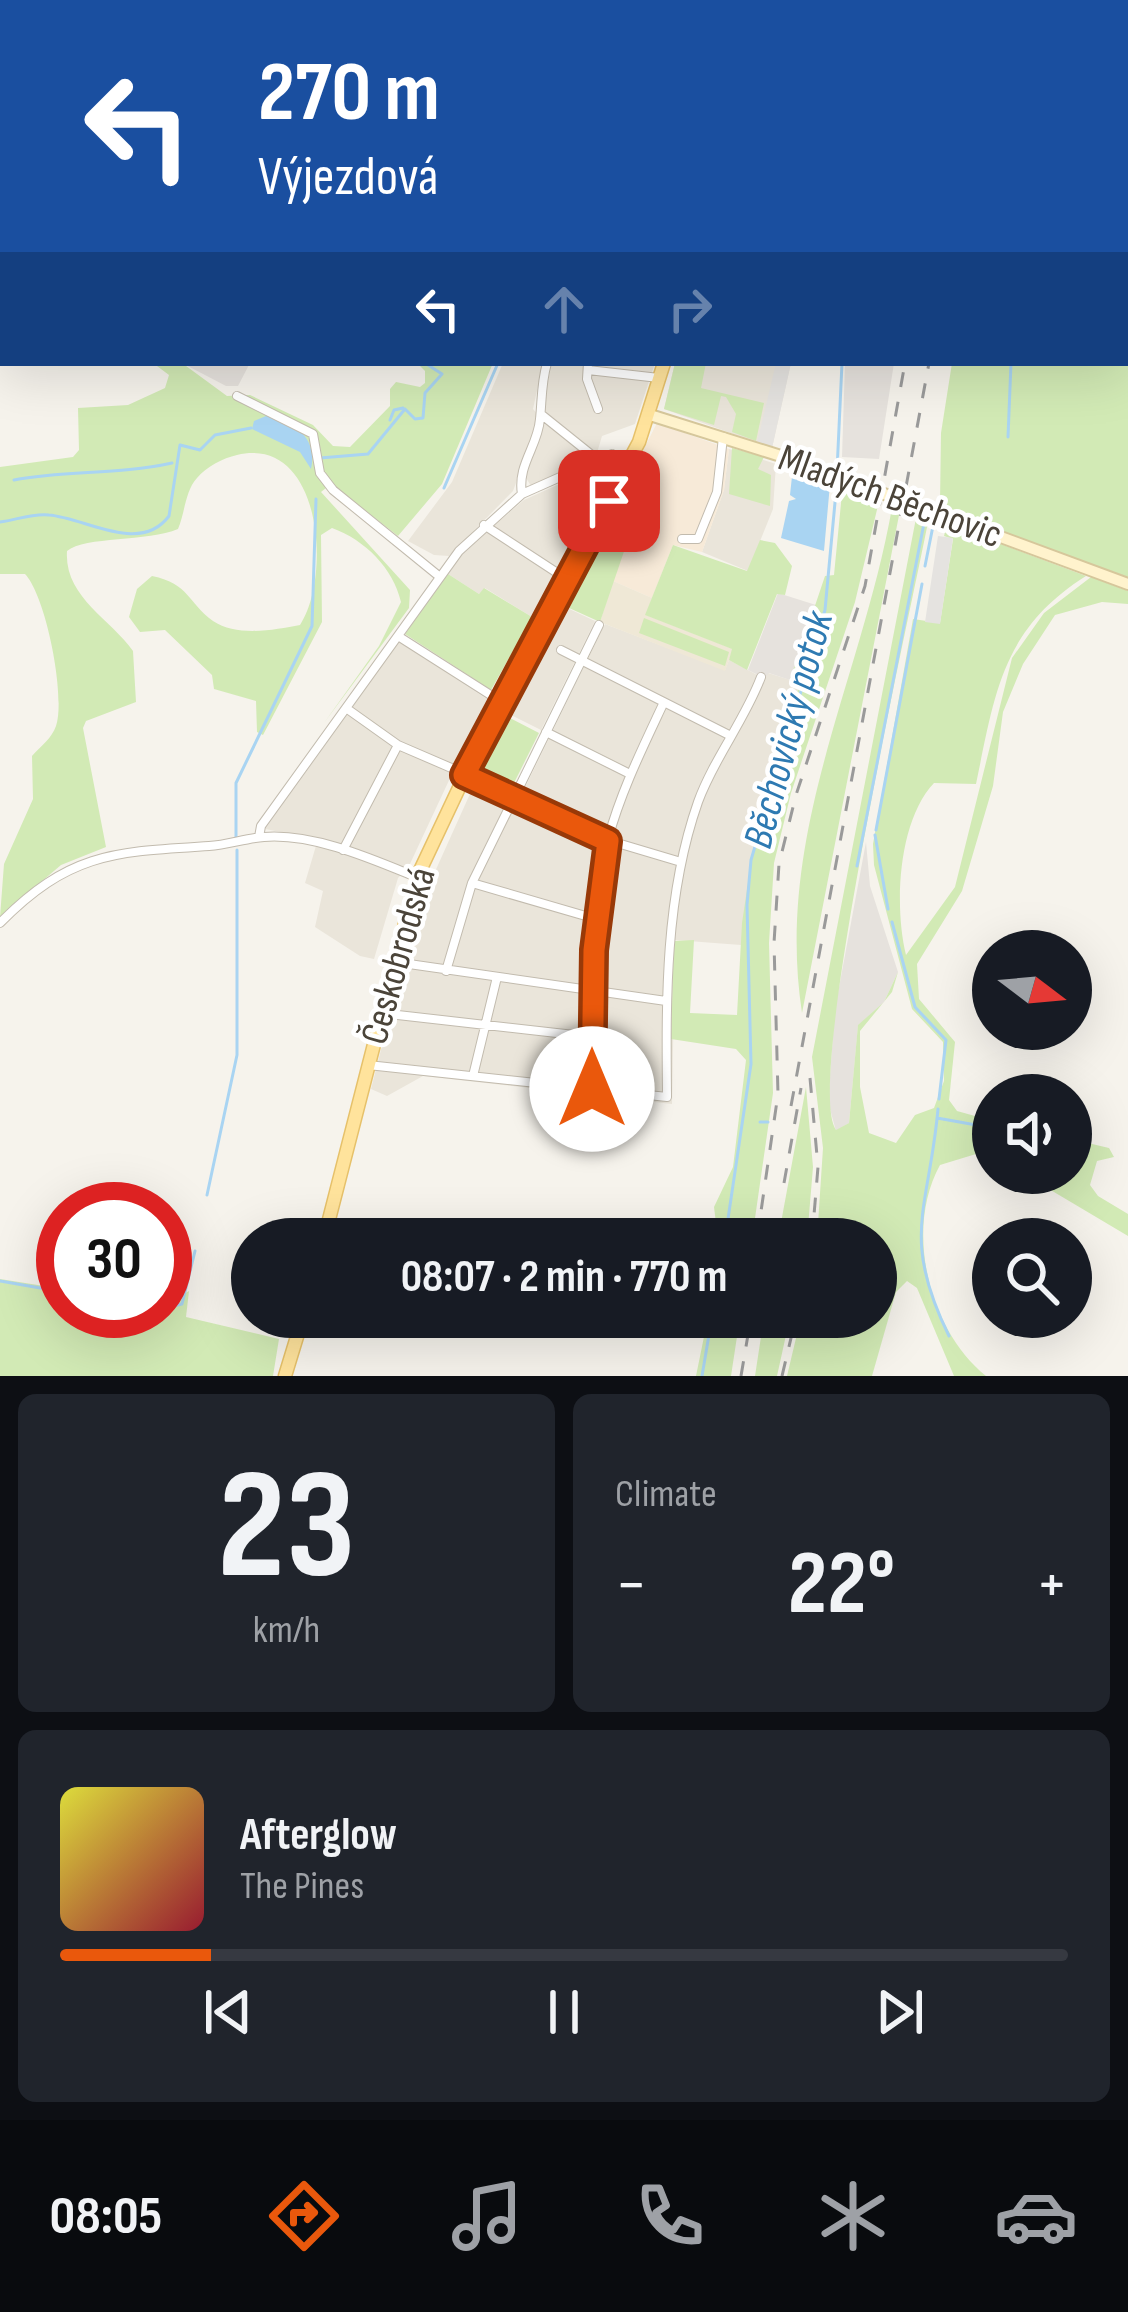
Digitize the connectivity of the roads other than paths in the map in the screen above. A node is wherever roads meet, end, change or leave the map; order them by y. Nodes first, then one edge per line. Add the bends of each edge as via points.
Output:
1 (547, 366) edge
2 (588, 367) edge
3 (662, 370) edge
4 (237, 396) dead end
5 (598, 409) dead end
6 (542, 415) junction
7 (650, 415) junction
8 (723, 437) junction
9 (612, 454) dead end
10 (598, 460) junction
11 (522, 494) junction
12 (484, 526) junction
13 (682, 539) dead end
14 (440, 577) junction
15 (565, 578) junction
16 (1128, 584) edge
17 (599, 625) dead end
18 (398, 636) junction
19 (561, 650) dead end
20 (582, 660) junction
21 (761, 678) dead end
22 (500, 700) junction
23 (664, 702) junction
24 (346, 708) junction
25 (546, 732) junction
26 (731, 736) junction
27 (398, 745) junction
28 (460, 772) junction
29 (630, 773) junction
30 (512, 799) junction
31 (259, 837) junction
32 (608, 841) junction
33 (343, 850) junction
34 (680, 862) junction
35 (417, 877) junction
36 (472, 883) junction
37 (596, 919) junction
38 (0, 922) edge
39 (392, 961) junction
40 (446, 971) junction
41 (497, 977) junction
42 (592, 991) junction
43 (666, 1000) junction
44 (380, 1013) junction
45 (485, 1026) junction
46 (592, 1037) junction
47 (368, 1065) junction
48 (473, 1076) junction
49 (592, 1089) junction
50 (329, 1218) edge
51 (297, 1338) edge
52 (285, 1376) edge

1 - 6 street via 537,403
2 - 3 street
2 - 5 street
3 - 7 main road, Českobrodská
4 - 14 street via 310,430 325,481
6 - 10 street
6 - 11 street via 521,471
7 - 8 street, Mladých Běchovic
7 - 15 main road, Českobrodská
8 - 13 street via 711,512 698,539
8 - 16 street, Mladých Běchovic
9 - 10 street
10 - 11 street
11 - 12 street
12 - 14 street
12 - 15 street
14 - 18 street
15 - 22 main road, Českobrodská
17 - 20 street
18 - 22 street
18 - 24 street
19 - 20 street
20 - 23 street
20 - 25 street
21 - 26 street
22 - 28 main road, Českobrodská
23 - 26 street
23 - 29 street
24 - 27 street
24 - 31 street
25 - 29 street
25 - 30 street
26 - 34 street
27 - 28 street
27 - 33 street
28 - 30 street
28 - 35 main road, Českobrodská
29 - 32 street
30 - 32 street
30 - 36 street
31 - 33 street
31 - 38 street via 94,857 44,883
32 - 34 street
32 - 37 street
33 - 35 street
34 - 43 street
35 - 39 main road, Českobrodská
36 - 37 street
36 - 40 street
37 - 42 street
39 - 40 street
39 - 44 main road, Českobrodská
40 - 41 street
41 - 42 street
41 - 45 street
42 - 43 street
42 - 46 street
43 - 49 street via 667,1097
44 - 45 street
44 - 47 main road, Českobrodská
45 - 46 street
45 - 48 street
46 - 49 street
47 - 48 street
47 - 50 main road, Českobrodská
48 - 49 street
51 - 52 main road

